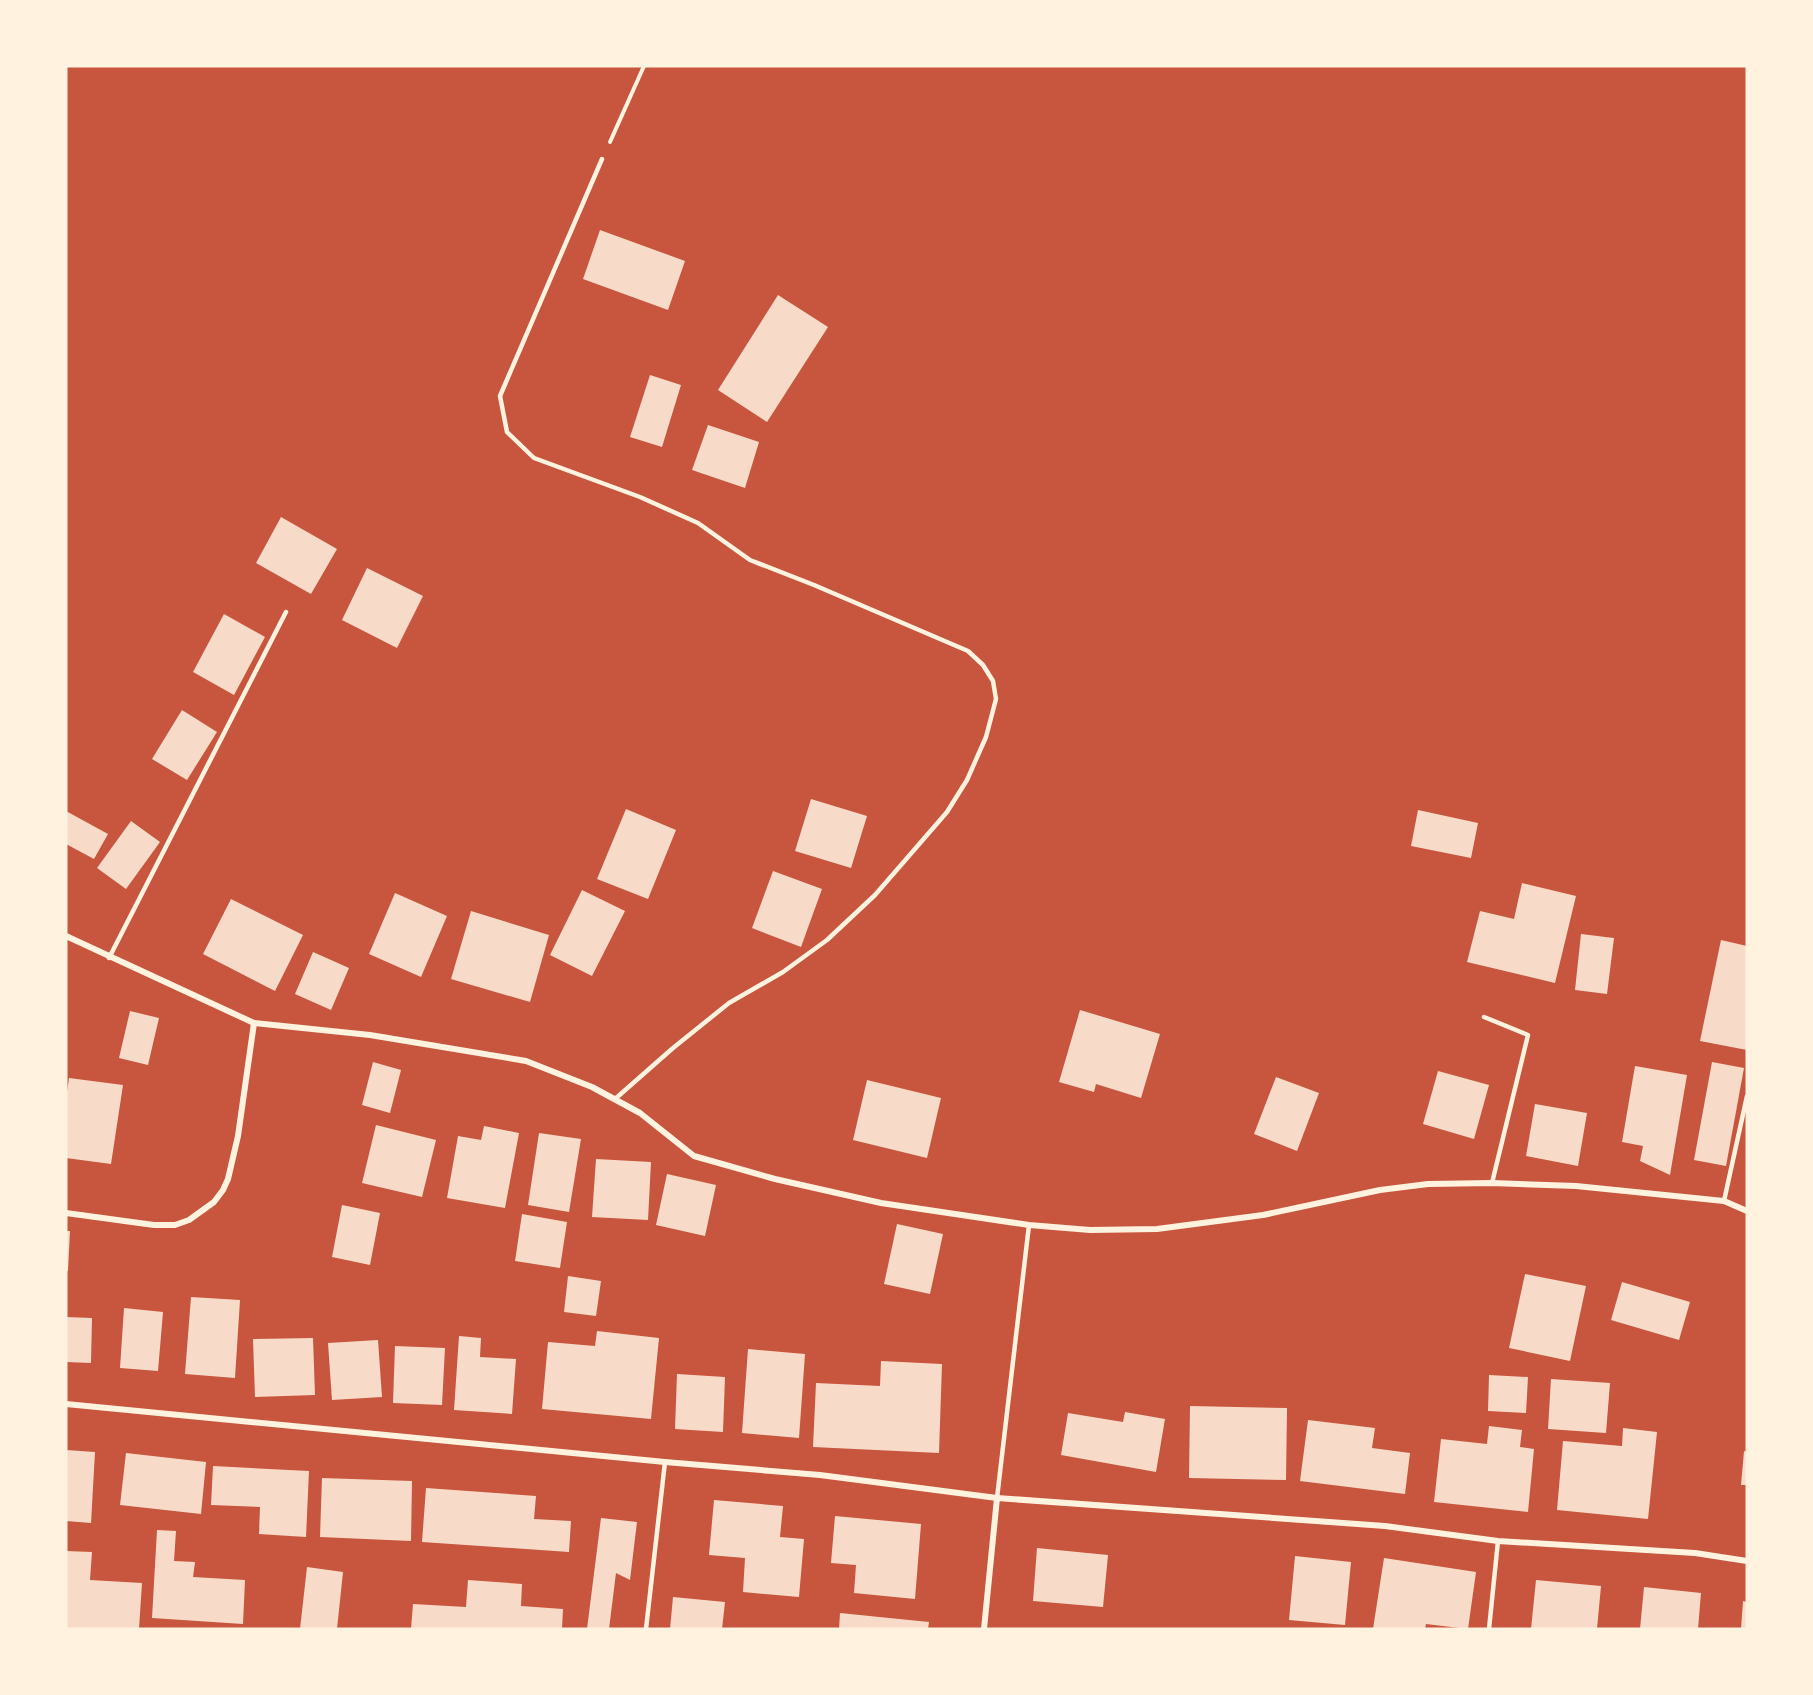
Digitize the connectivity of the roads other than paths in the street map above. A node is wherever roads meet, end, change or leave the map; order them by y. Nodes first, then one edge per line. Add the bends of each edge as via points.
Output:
1 (602, 159) road end
2 (286, 612) dead end
3 (66, 936) edge
4 (109, 958) junction
5 (1484, 1017) dead end
6 (254, 1023) junction
7 (1747, 1096) edge
8 (615, 1100) junction
9 (1492, 1183) junction
10 (1724, 1201) junction
11 (1747, 1211) edge
12 (66, 1213) edge
13 (1029, 1225) junction
14 (66, 1404) edge
15 (665, 1462) junction
16 (997, 1498) junction
17 (1498, 1540) junction
18 (1747, 1561) edge
19 (646, 1629) edge
20 (984, 1629) edge
21 (1489, 1629) edge

1 - 8 lane via 500,396 507,432 534,458 640,497 698,523 750,560 968,651 993,681 996,699 968,780 947,812 875,895 827,940 783,972 729,1003
2 - 4 lane
3 - 4 street
4 - 6 street
5 - 9 lane via 1528,1035
6 - 8 street via 370,1035 526,1061
6 - 12 street via 238,1136 228,1179 214,1202 175,1225
7 - 10 lane
8 - 13 street via 640,1113 694,1156 881,1203
9 - 10 street via 1576,1186
9 - 13 street via 1380,1190 1263,1215 1157,1229 1090,1230
10 - 11 street
13 - 16 lane
14 - 15 street
15 - 16 street via 820,1475
15 - 19 lane
16 - 17 street via 1385,1526
16 - 20 street
17 - 18 street via 1695,1553
17 - 21 lane

